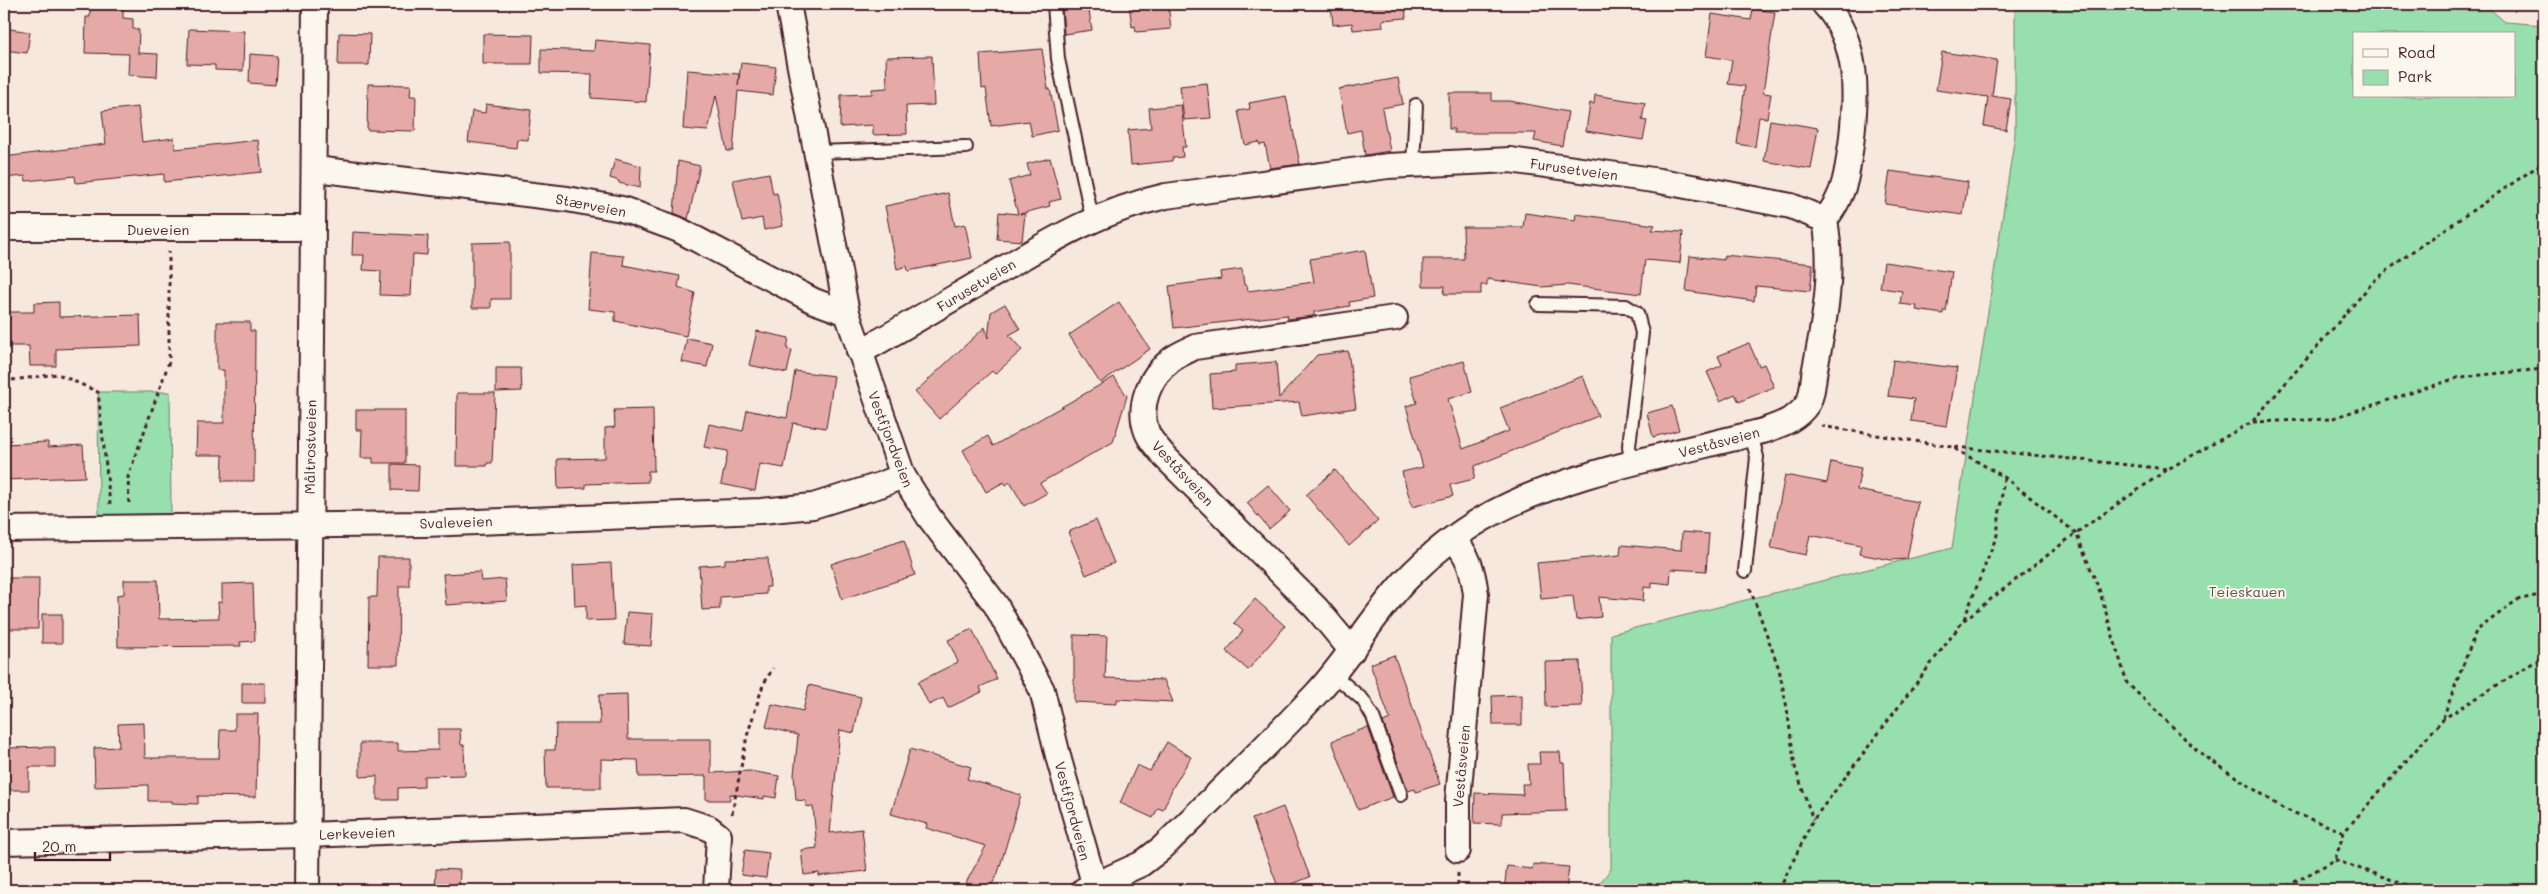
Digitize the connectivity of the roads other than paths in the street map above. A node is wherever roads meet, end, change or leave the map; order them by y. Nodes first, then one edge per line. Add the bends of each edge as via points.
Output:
1 (315, 4) edge
2 (788, 4) edge
3 (1054, 4) edge
4 (1824, 4) edge
5 (1416, 105) dead end
6 (966, 147) dead end
7 (817, 152) junction
8 (1413, 164) junction
9 (314, 169) junction
10 (1092, 218) junction
11 (1825, 220) junction
12 (4, 228) edge
13 (312, 228) junction
14 (1538, 304) dead end
15 (847, 313) junction
16 (1395, 318) dead end
17 (859, 351) junction
18 (1751, 434) junction
19 (1631, 465) junction
20 (903, 476) junction
21 (309, 526) junction
22 (4, 529) edge
23 (1453, 539) junction
24 (1745, 570) road end
25 (1352, 651) junction
26 (1333, 674) junction
27 (1401, 795) dead end
28 (307, 835) junction
29 (4, 842) edge
30 (1458, 850) dead end
31 (1091, 889) edge
32 (307, 890) edge
33 (716, 890) edge

1 - 9 street, Måltrostveien
2 - 7 street, Vestfjordveien
3 - 10 lane via 1058,59
4 - 11 street via 1834,14 1848,44 1854,74 1847,173 1839,198
5 - 8 lane
6 - 7 lane
7 - 15 street, Vestfjordveien
8 - 10 street, Furusetveien via 1166,196
8 - 11 street, Furusetveien via 1510,160 1561,166 1790,206
9 - 13 street, Måltrostveien
9 - 15 street, Stærveien via 567,199 622,209 676,229 814,301
10 - 17 street, Furusetveien
11 - 18 street, Veståsveien via 1830,270 1808,402 1791,421
12 - 13 street, Dueveien
13 - 21 street, Måltrostveien
14 - 19 lane via 1626,306 1637,313 1642,333 1629,446
15 - 17 street, Vestfjordveien
16 - 25 street, Veståsveien via 1195,347 1171,360 1150,384 1144,402 1143,416 1148,434 1166,457 1317,609
17 - 20 street, Vestfjordveien
18 - 19 street, Veståsveien
18 - 24 lane via 1757,457
19 - 23 street, Veståsveien via 1529,496 1484,518
20 - 21 street, Svaleveien via 813,506 761,511
20 - 31 street, Vestfjordveien via 924,510 996,605 1042,690
21 - 22 street, Svaleveien
21 - 28 street, Måltrostveien
23 - 25 street, Veståsveien via 1404,582
23 - 30 street, Veståsveien via 1473,570 1476,594 1458,800
25 - 26 street, Veståsveien
26 - 27 lane via 1363,700 1373,718
26 - 31 street, Veståsveien via 1316,695 1162,848 1140,864
28 - 29 street, Lerkeveien
28 - 32 street, Måltrostveien
28 - 33 street, Lerkeveien via 684,820 714,832

